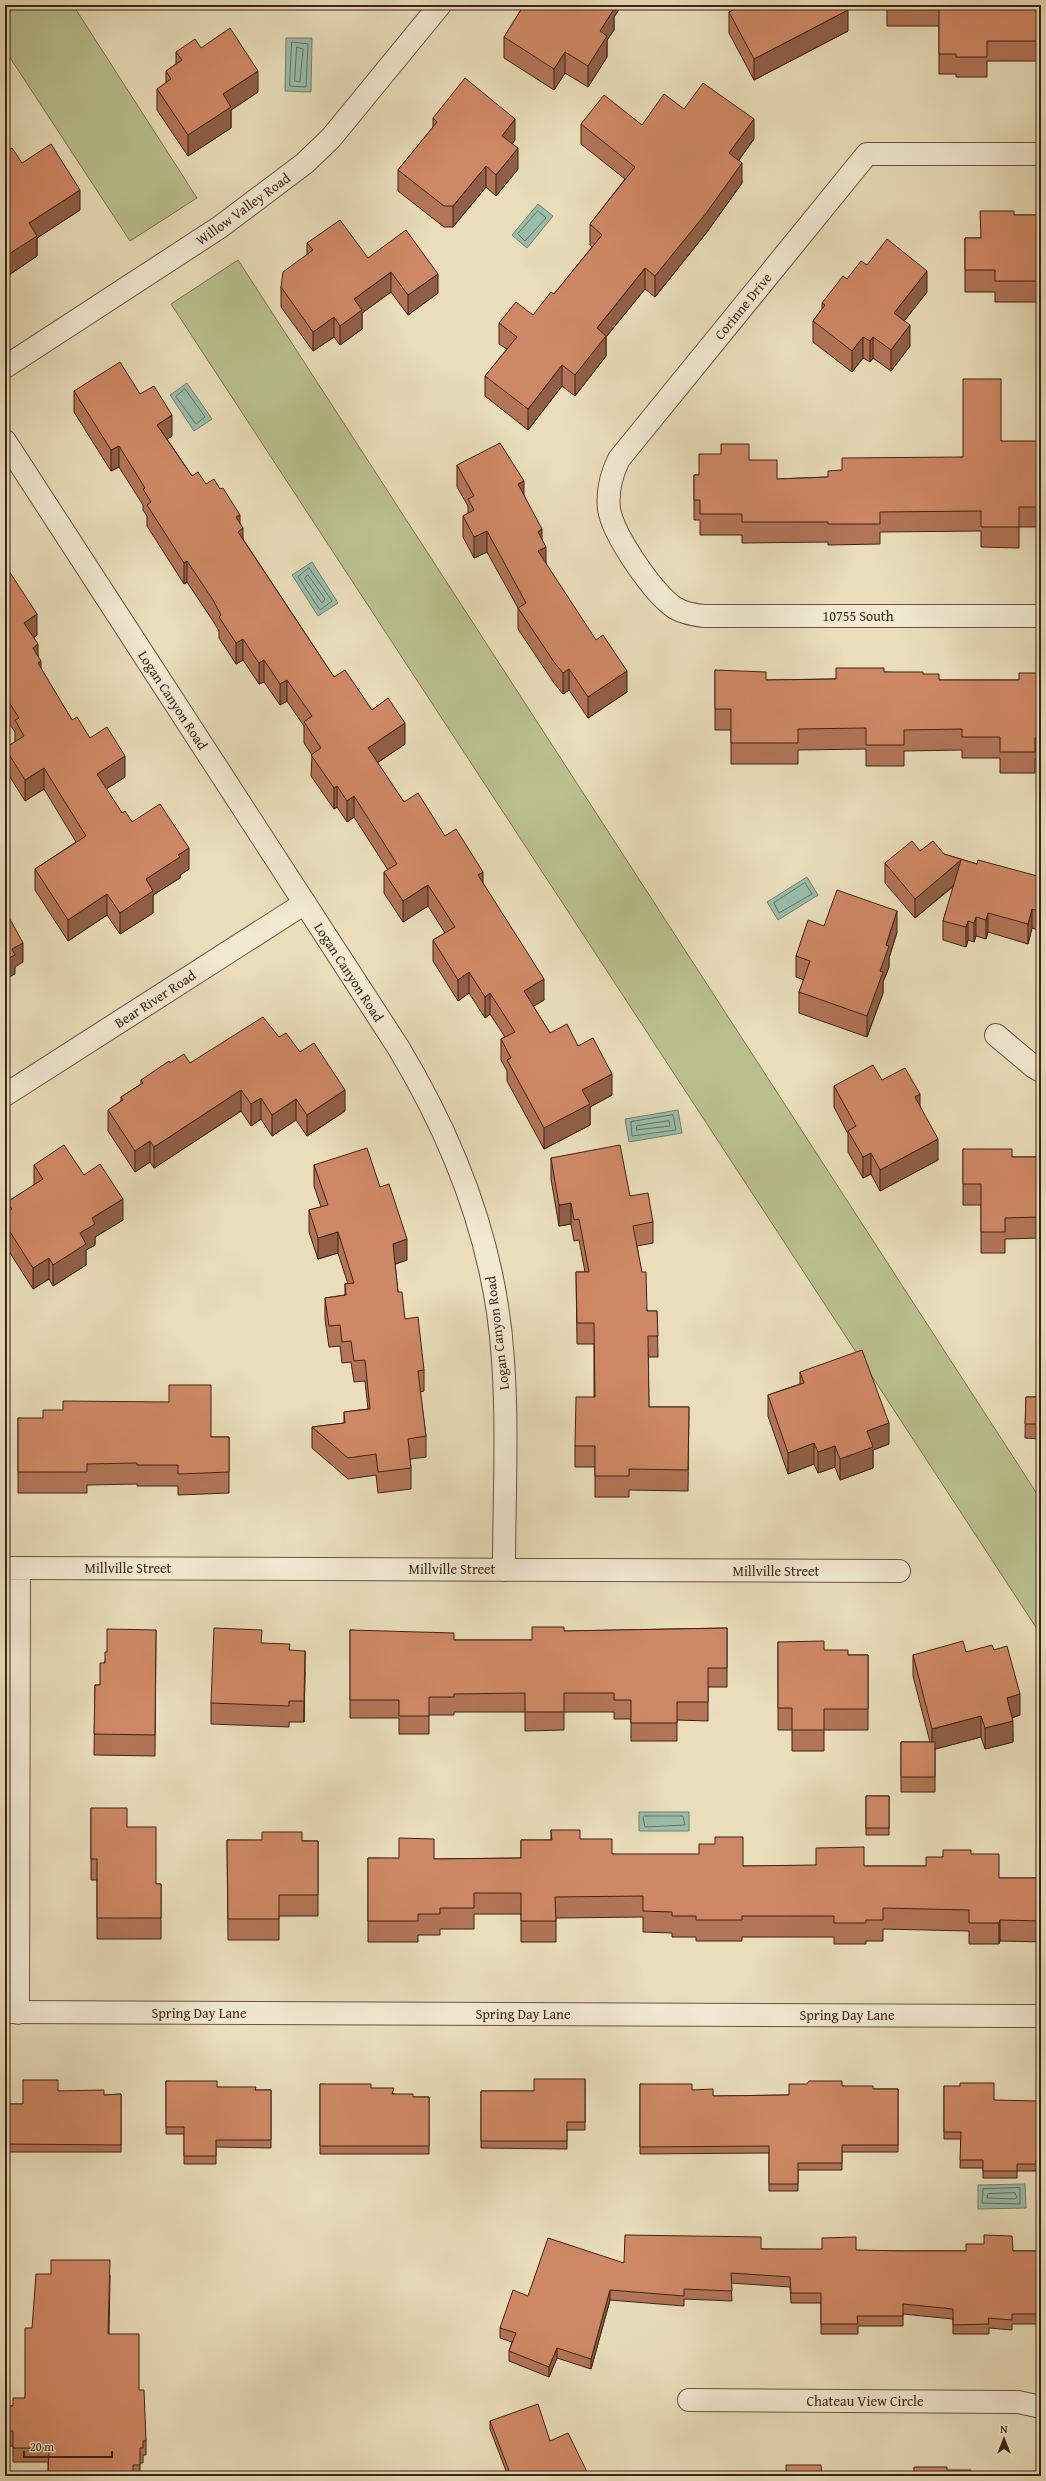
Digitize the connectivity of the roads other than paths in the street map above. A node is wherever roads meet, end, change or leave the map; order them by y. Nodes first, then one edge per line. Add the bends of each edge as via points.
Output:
1 (440, 5) edge
2 (1041, 154) edge
3 (5, 367) edge
4 (5, 441) edge
5 (676, 608) joint
6 (1041, 616) edge
7 (305, 903) junction
8 (996, 1035) dead end
9 (1041, 1071) edge
10 (5, 1095) edge
11 (12, 1568) edge
12 (504, 1570) junction
13 (899, 1571) dead end
14 (11, 2012) edge
15 (1041, 2016) edge
16 (689, 2400) dead end
17 (1041, 2407) edge

1 - 3 street, Willow Valley Road via 331,138 295,172 220,227
2 - 5 street, Corinne Drive via 867,154 619,459 610,484 609,504 612,523 654,588
4 - 7 street, Logan Canyon Road
5 - 6 street, 10755 South via 704,616
7 - 10 street, Bear River Road
7 - 12 street, Logan Canyon Road via 421,1086 460,1167 474,1210 496,1302 503,1359
8 - 9 street
11 - 12 street, Millville Street
11 - 14 street
12 - 13 street, Millville Street
14 - 15 street, Spring Day Lane
16 - 17 street, Chateau View Circle via 1018,2402

